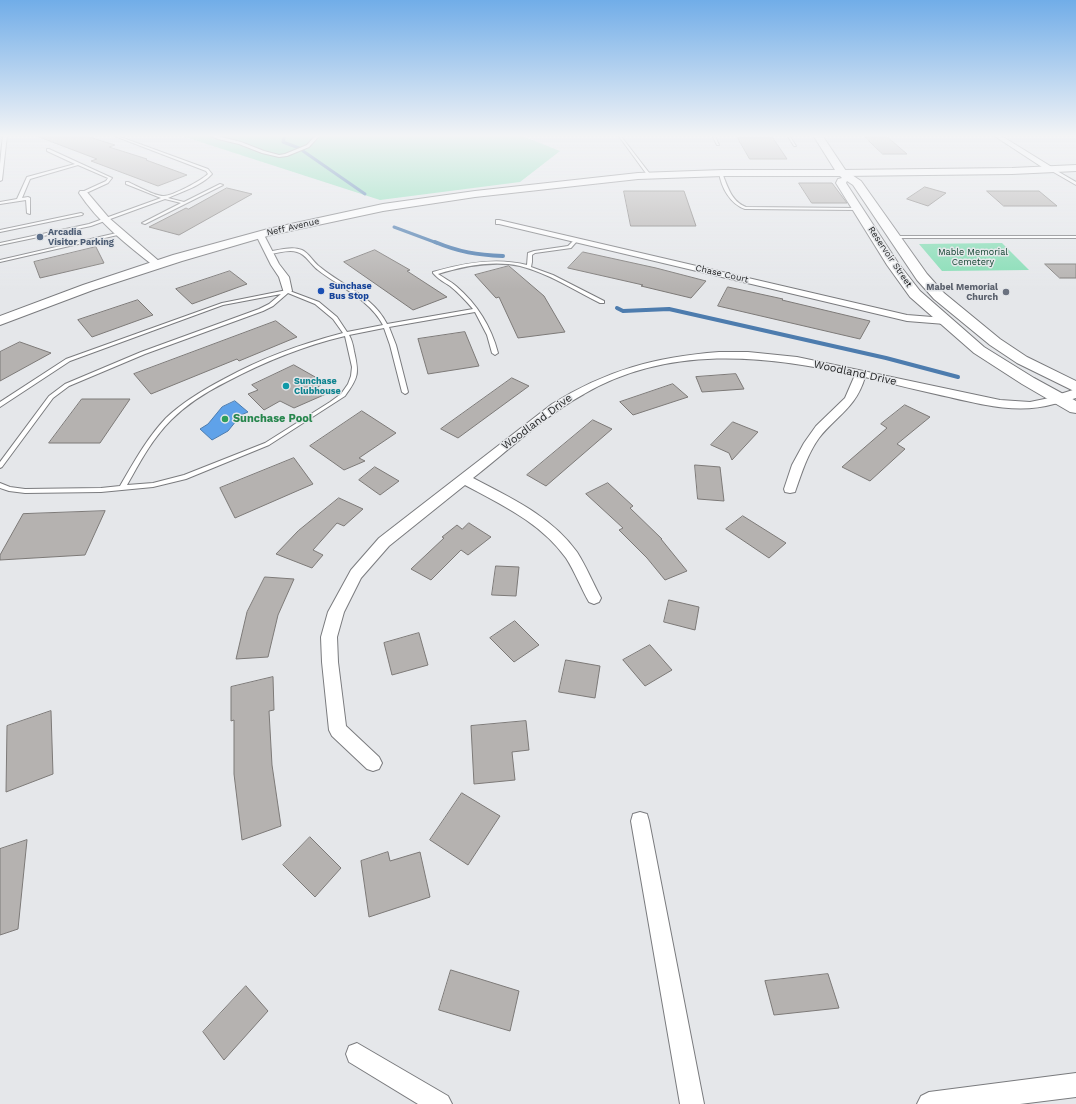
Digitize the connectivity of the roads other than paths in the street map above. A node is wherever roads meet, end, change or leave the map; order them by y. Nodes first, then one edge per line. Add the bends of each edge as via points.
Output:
1 (25, 187) edge
2 (97, 187) edge
3 (136, 187) edge
4 (190, 187) edge
5 (218, 187) edge
6 (538, 187) edge
7 (726, 187) edge
8 (843, 187) edge
9 (859, 187) edge
10 (83, 193) joint
11 (165, 198) junction
12 (19, 200) junction
13 (0, 203) edge
14 (184, 203) junction
15 (858, 209) junction
16 (29, 213) dead end
17 (81, 214) dead end
18 (107, 220) junction
19 (499, 222) dead end
20 (144, 223) dead end
21 (0, 231) edge
22 (121, 233) junction
23 (260, 235) junction
24 (894, 237) junction
25 (1076, 237) edge
26 (576, 240) junction
27 (0, 244) edge
28 (270, 253) junction
29 (0, 261) edge
30 (158, 264) junction
31 (528, 268) junction
32 (288, 291) junction
33 (602, 302) dead end
34 (476, 310) junction
35 (0, 321) edge
36 (944, 321) junction
37 (385, 326) junction
38 (346, 333) junction
39 (495, 353) dead end
40 (861, 374) junction
41 (1076, 387) edge
42 (405, 392) dead end
43 (1076, 393) edge
44 (1059, 399) junction
45 (0, 405) edge
46 (1076, 408) edge
47 (0, 466) edge
48 (464, 479) junction
49 (0, 485) edge
50 (122, 488) junction
51 (790, 489) dead end
52 (594, 598) dead end
53 (373, 763) dead end
54 (640, 821) dead end
55 (357, 1054) dead end
56 (1076, 1085) edge
57 (440, 1104) edge
58 (692, 1104) edge
59 (929, 1104) edge

1 - 12 lane
2 - 10 lane
3 - 11 lane
4 - 11 lane
5 - 14 lane
6 - 23 main road, Neff Avenue via 434,199
7 - 15 lane via 733,202 753,209
8 - 15 main road, Reservoir Street
9 - 24 main road, Reservoir Street
10 - 18 street
11 - 14 lane
11 - 18 lane
12 - 13 lane
12 - 16 lane via 28,198
14 - 20 lane
15 - 36 main road, Reservoir Street via 900,275
17 - 21 lane
18 - 22 street
18 - 27 lane
19 - 26 street, Chase Court
22 - 29 lane
22 - 30 street
23 - 28 street
23 - 30 main road, Neff Avenue
24 - 25 lane
24 - 41 main road, Reservoir Street via 922,277 964,318 1022,360
26 - 31 lane via 569,247 530,254
26 - 36 street, Chase Court via 907,318
28 - 32 street via 286,280
28 - 37 lane via 286,250 302,252 317,267 372,308
30 - 35 main road, Neff Avenue
31 - 33 lane
31 - 34 lane via 498,263 457,266 435,273 458,290
32 - 38 lane via 324,308
32 - 45 lane via 222,304 68,360
32 - 47 lane via 261,310 143,353 66,385 51,397
34 - 37 lane
34 - 39 lane via 489,333
36 - 44 main road, Reservoir Street via 979,350
37 - 38 lane
37 - 42 lane
38 - 50 lane via 272,357 229,377 192,400 173,414 156,432
38 - 50 lane via 355,367 354,376 348,390 332,403 267,444 221,464 177,480
40 - 44 street, Woodland Drive via 998,403 1036,404
40 - 48 street, Woodland Drive via 792,359 748,355 694,357 638,368 572,395
40 - 51 street via 851,400 819,430 808,445 798,463
43 - 44 street
44 - 46 main road, Reservoir Street
48 - 52 street via 513,505 540,523 570,554
48 - 53 street, Woodland Drive via 380,546 356,574 336,612 329,637 338,730
49 - 50 lane via 9,489 32,491
54 - 58 street
55 - 57 street
56 - 59 street

